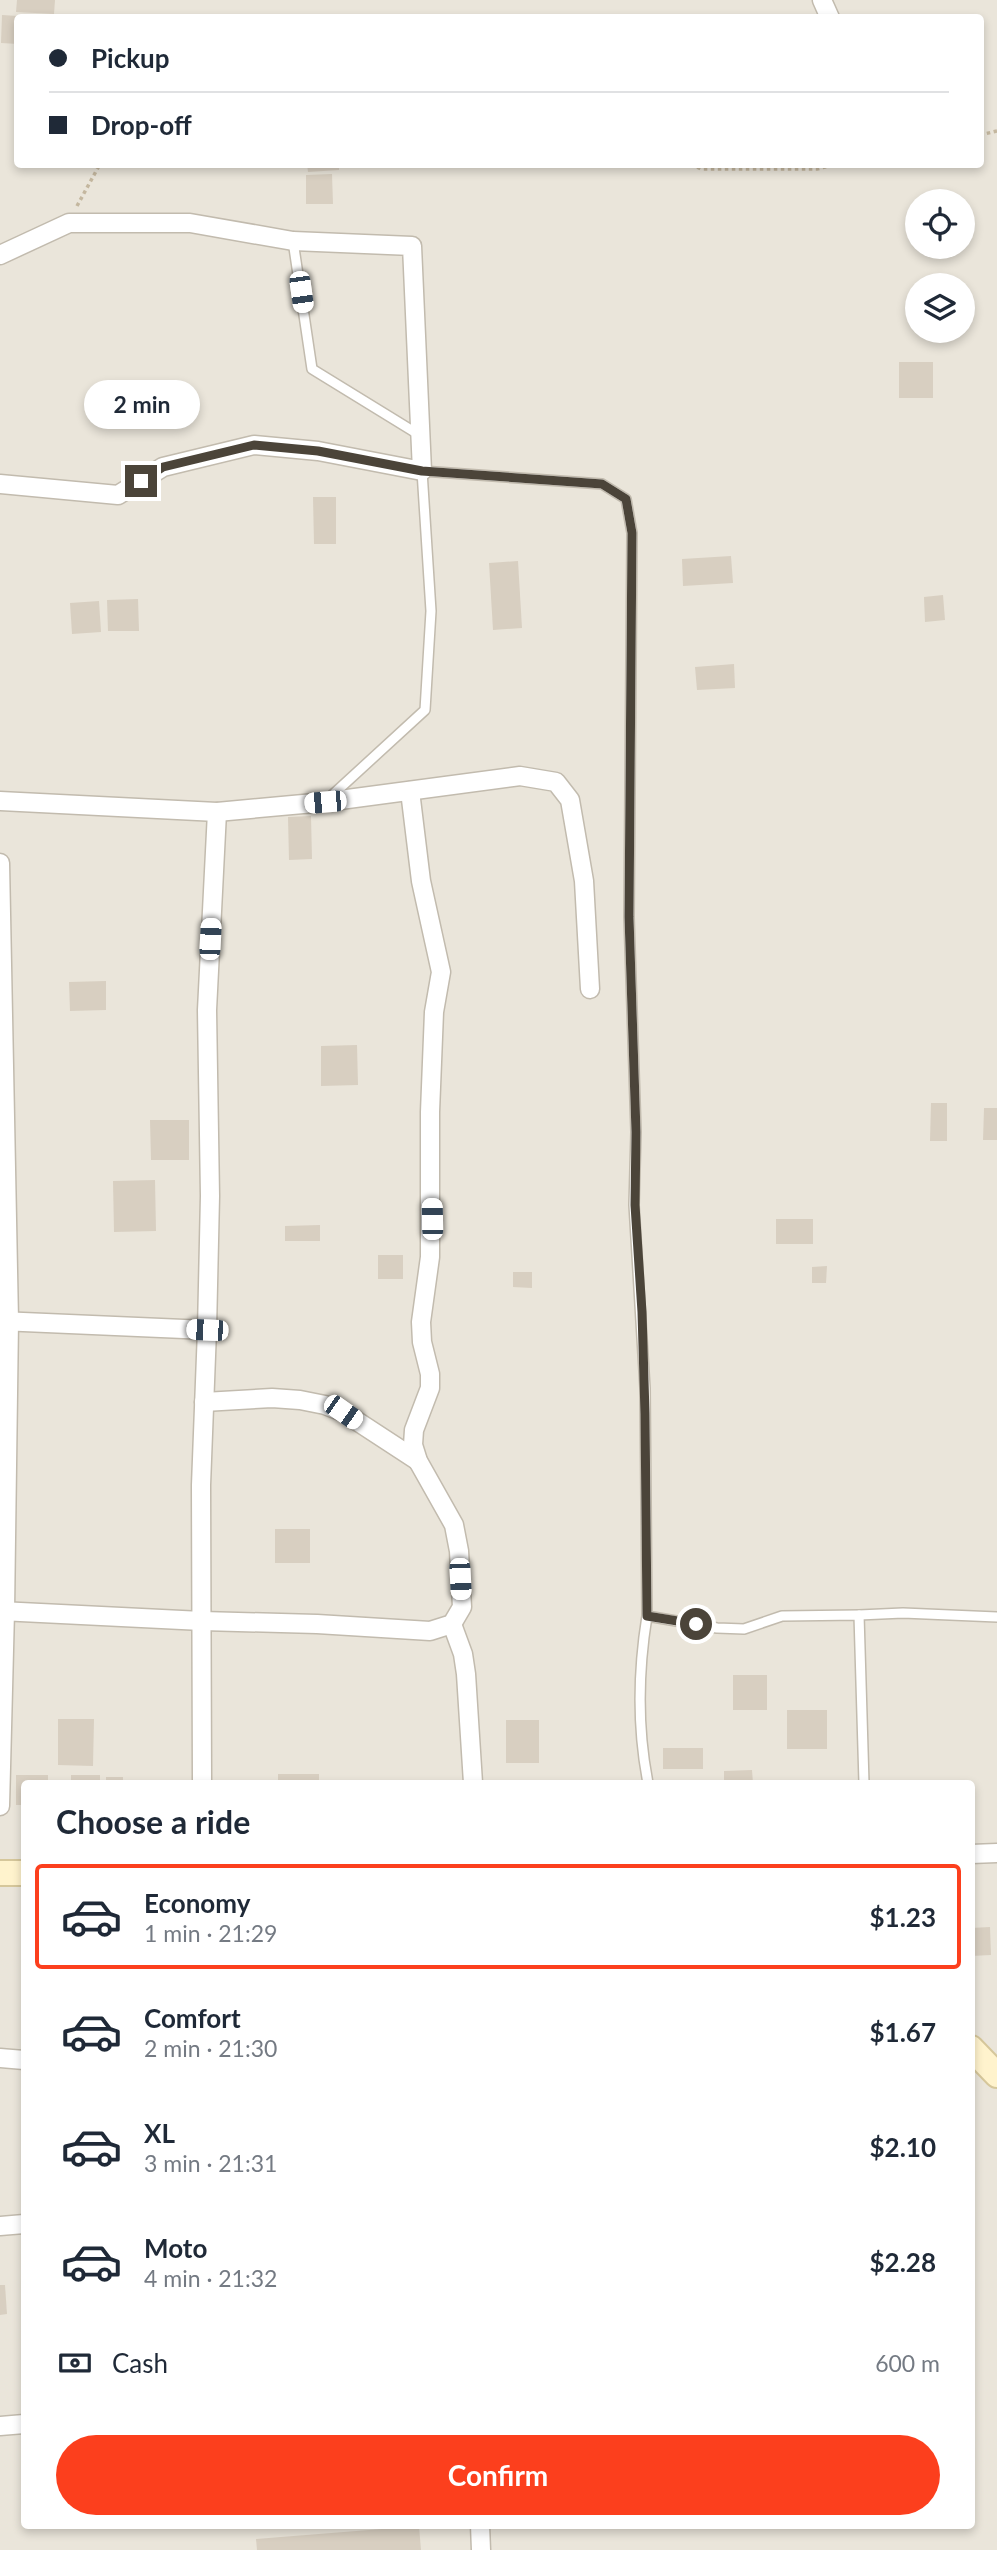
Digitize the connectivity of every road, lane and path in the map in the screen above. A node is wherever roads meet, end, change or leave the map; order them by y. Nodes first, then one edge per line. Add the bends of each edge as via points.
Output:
1 (98, 168) edge
2 (699, 168) edge
3 (821, 168) edge
4 (68, 223) junction
5 (293, 241) junction
6 (0, 255) edge
7 (422, 437) junction
8 (422, 471) junction
9 (0, 484) edge
10 (410, 791) junction
11 (0, 801) edge
12 (325, 802) junction
13 (217, 812) junction
14 (0, 863) edge
15 (590, 989) dead end
16 (4, 1321) edge
17 (207, 1330) junction
18 (204, 1402) junction
19 (418, 1461) junction
20 (3, 1611) edge
21 (859, 1615) junction
22 (647, 1616) junction
23 (997, 1617) edge
24 (202, 1621) junction
25 (452, 1624) junction
26 (202, 1780) edge
27 (474, 1780) edge
28 (648, 1780) edge
29 (864, 1780) edge
30 (0, 1806) edge
31 (997, 1853) edge
32 (975, 1854) edge
33 (0, 1874) edge
34 (21, 1874) edge
35 (975, 2053) edge
36 (0, 2058) edge
37 (21, 2060) edge
38 (989, 2070) edge
39 (21, 2224) edge
40 (0, 2226) edge
41 (21, 2424) edge
42 (0, 2426) edge
43 (480, 2529) edge
44 (481, 2550) edge

1 - 4 path
2 - 3 path
4 - 5 street via 190,223
4 - 6 street
5 - 7 lane via 312,369
5 - 7 street via 412,246
7 - 8 street
8 - 9 street via 318,451 254,445 163,467 118,495
8 - 12 lane via 430,611 425,710
8 - 22 lane via 602,484 626,499 632,533 629,917 635,1205 646,1426
10 - 12 street
10 - 15 street via 520,776 556,782 570,800 581,868
10 - 19 street via 421,881 441,972 434,1012 430,1112 430,1257 421,1322 430,1388 414,1430
11 - 13 street
12 - 13 street
13 - 17 street via 206,1010
14 - 16 street
16 - 17 street
16 - 20 street
17 - 18 street
18 - 19 street via 272,1398 325,1405
18 - 24 street
19 - 25 street via 454,1525 462,1607
20 - 24 street
20 - 30 street
21 - 22 lane via 782,1616 744,1629
21 - 23 lane
21 - 29 lane
22 - 28 lane via 639,1698
24 - 25 street via 430,1631
24 - 26 street
25 - 27 street via 466,1674
31 - 32 street
33 - 34 street
35 - 38 street
36 - 37 street
39 - 40 street
41 - 42 street
43 - 44 street

